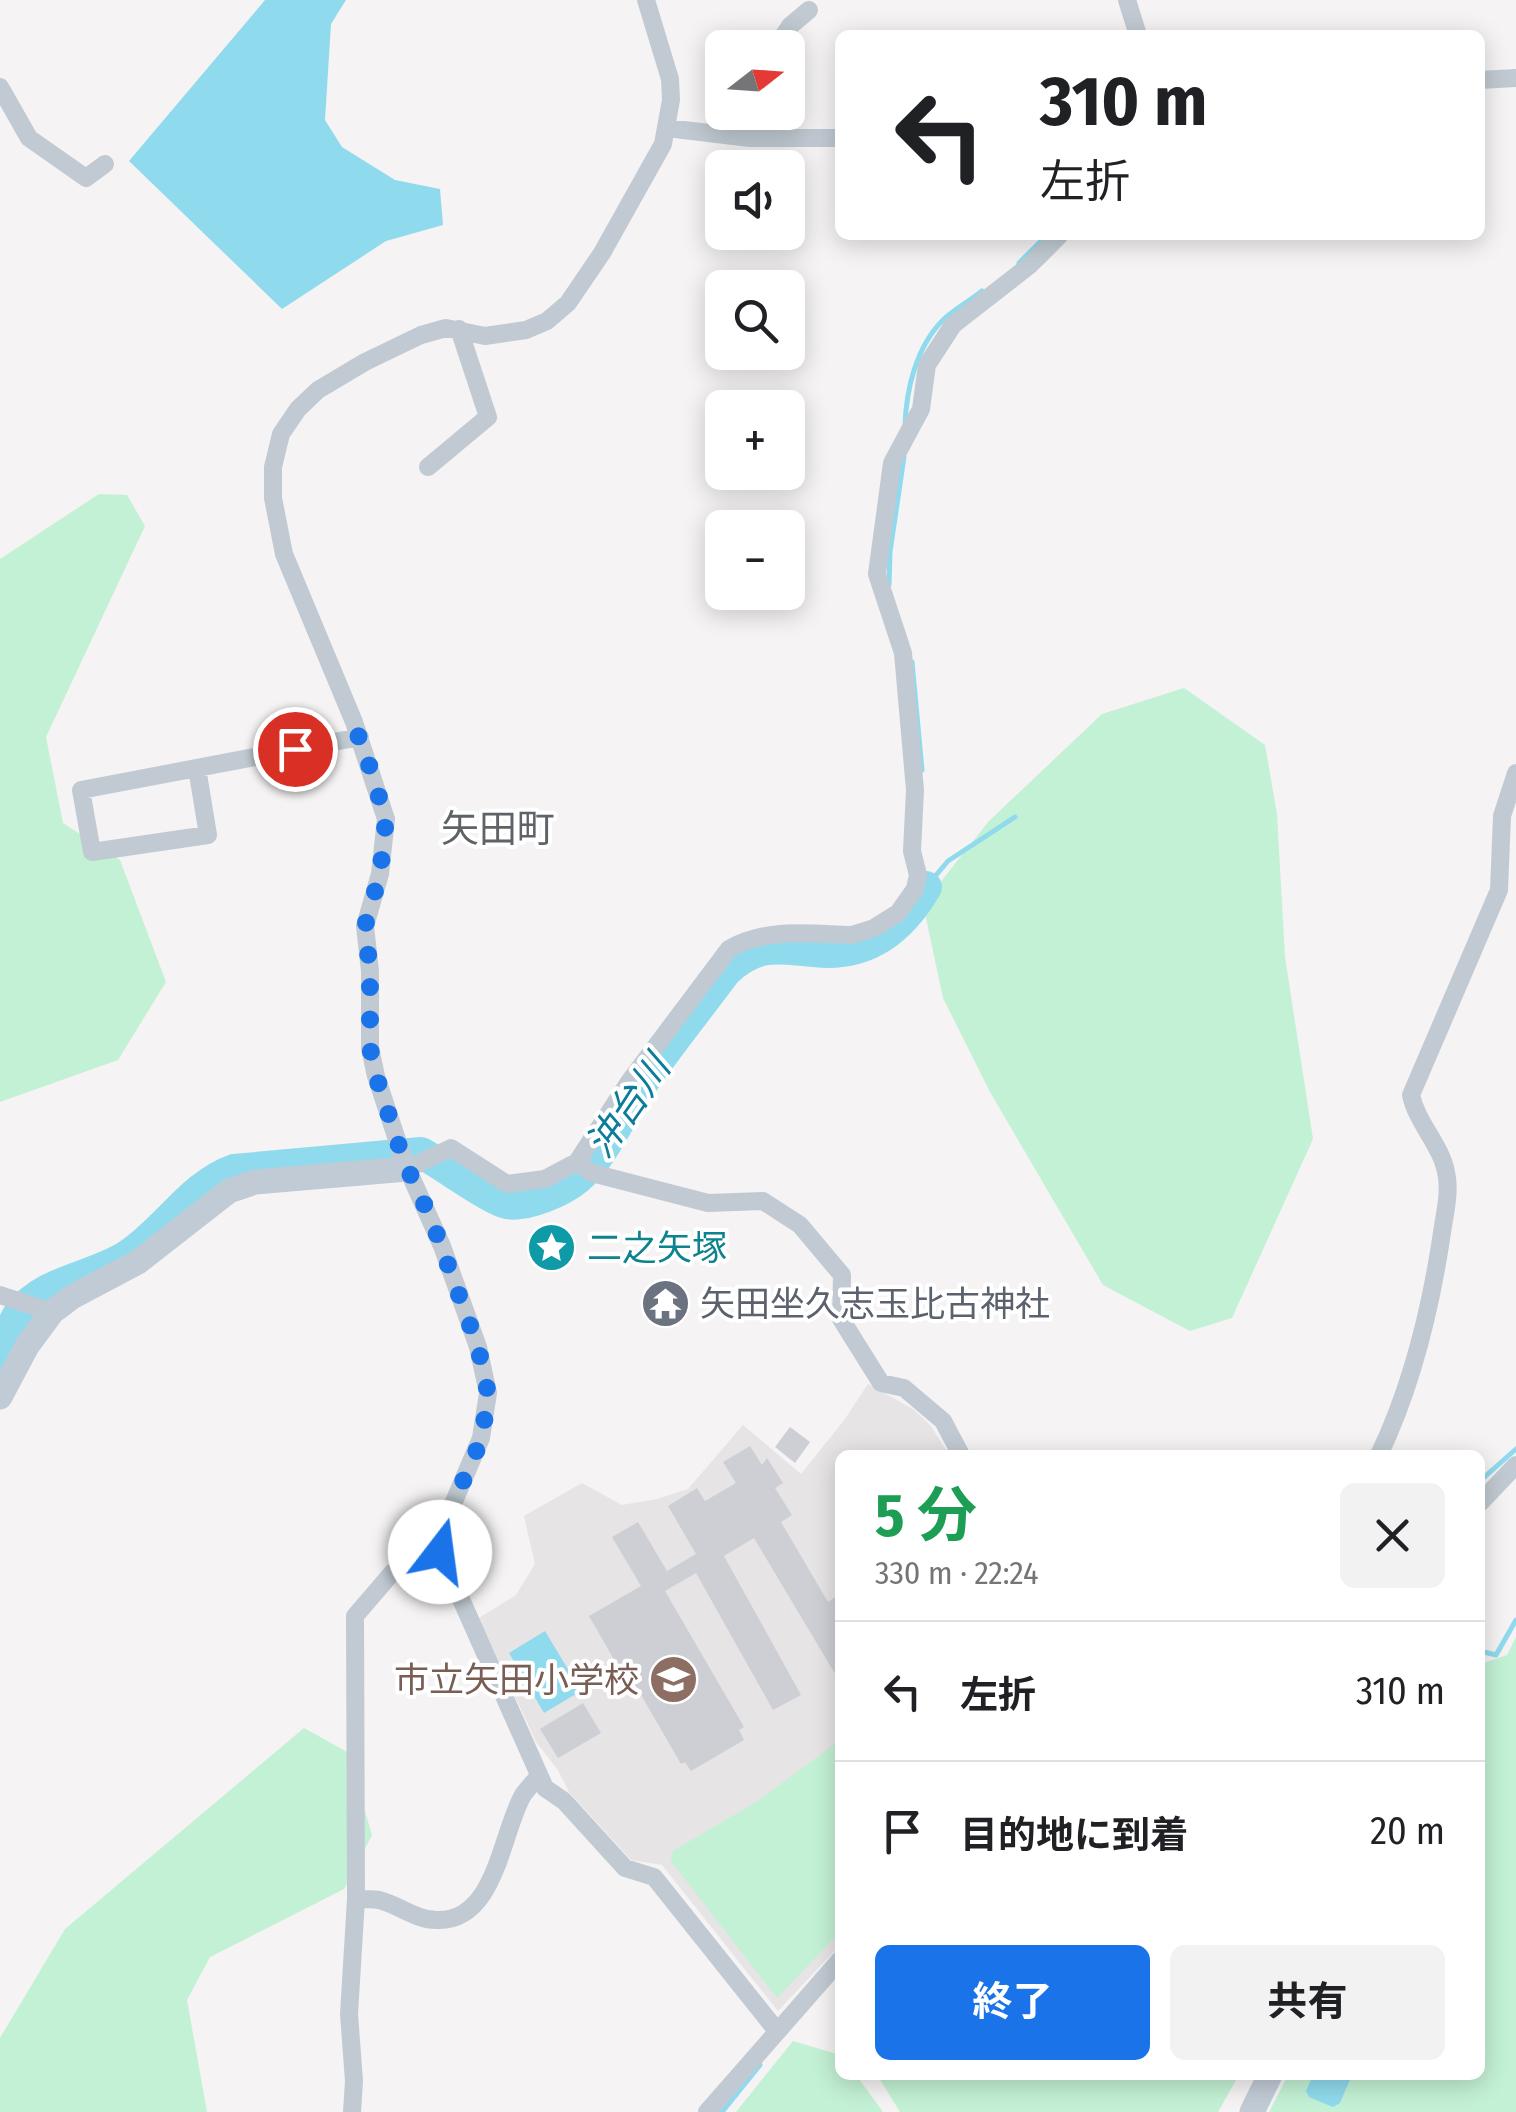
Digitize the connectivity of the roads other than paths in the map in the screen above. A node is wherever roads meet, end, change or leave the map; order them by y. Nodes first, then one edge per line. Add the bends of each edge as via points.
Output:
1 (646, 0) edge
2 (1127, 0) edge
3 (809, 10) dead end
4 (787, 30) edge
5 (1136, 30) edge
6 (1516, 78) edge
7 (1485, 80) edge
8 (0, 86) edge
9 (667, 128) junction
10 (735, 130) edge
11 (732, 136) junction
12 (835, 138) edge
13 (105, 164) dead end
14 (1055, 240) edge
15 (459, 329) junction
16 (428, 467) dead end
17 (360, 736) junction
18 (197, 768) junction
19 (1516, 772) edge
20 (414, 1158) junction
21 (584, 1167) junction
22 (9, 1298) edge
23 (52, 1312) junction
24 (0, 1397) edge
25 (958, 1450) edge
26 (1381, 1450) edge
27 (1516, 1465) edge
28 (1485, 1498) edge
29 (440, 1552) junction
30 (538, 1777) junction
31 (356, 1899) junction
32 (835, 1966) edge
33 (777, 2031) junction
34 (1268, 2080) edge
35 (352, 2112) edge
36 (707, 2112) edge
37 (1252, 2112) edge

1 - 9 street via 670,79
2 - 5 street
3 - 4 street
6 - 7 street
8 - 13 street via 29,138 86,178
9 - 11 street
9 - 15 street via 644,180 568,302 526,330 486,336
10 - 11 street
11 - 12 street
14 - 21 street via 953,325 926,365 923,399 892,463 877,574 903,653 915,889 898,912 862,933 782,932 729,949 629,1082
15 - 16 street via 488,417
15 - 17 street via 421,335 318,390 282,434 273,467 284,554
17 - 18 street
17 - 20 street via 386,819 365,926 370,1048
18 - 18 street via 81,790 92,852 208,834
19 - 26 street via 1502,816 1499,890 1411,1095 1446,1170 1447,1196 1416,1354
20 - 21 street via 451,1148 507,1184
20 - 23 street via 238,1186 121,1274
20 - 29 street via 488,1393 482,1438
21 - 25 street via 708,1203 763,1201 800,1226 842,1275 841,1319 881,1383 904,1388 943,1421
22 - 23 street
23 - 24 street
27 - 28 street
29 - 30 street
29 - 31 street via 392,1574 355,1616
30 - 31 street via 524,1794 484,1892 467,1911 431,1920 380,1900
30 - 33 street via 625,1868 654,1877
31 - 35 street
32 - 33 street
33 - 36 street
34 - 37 street

